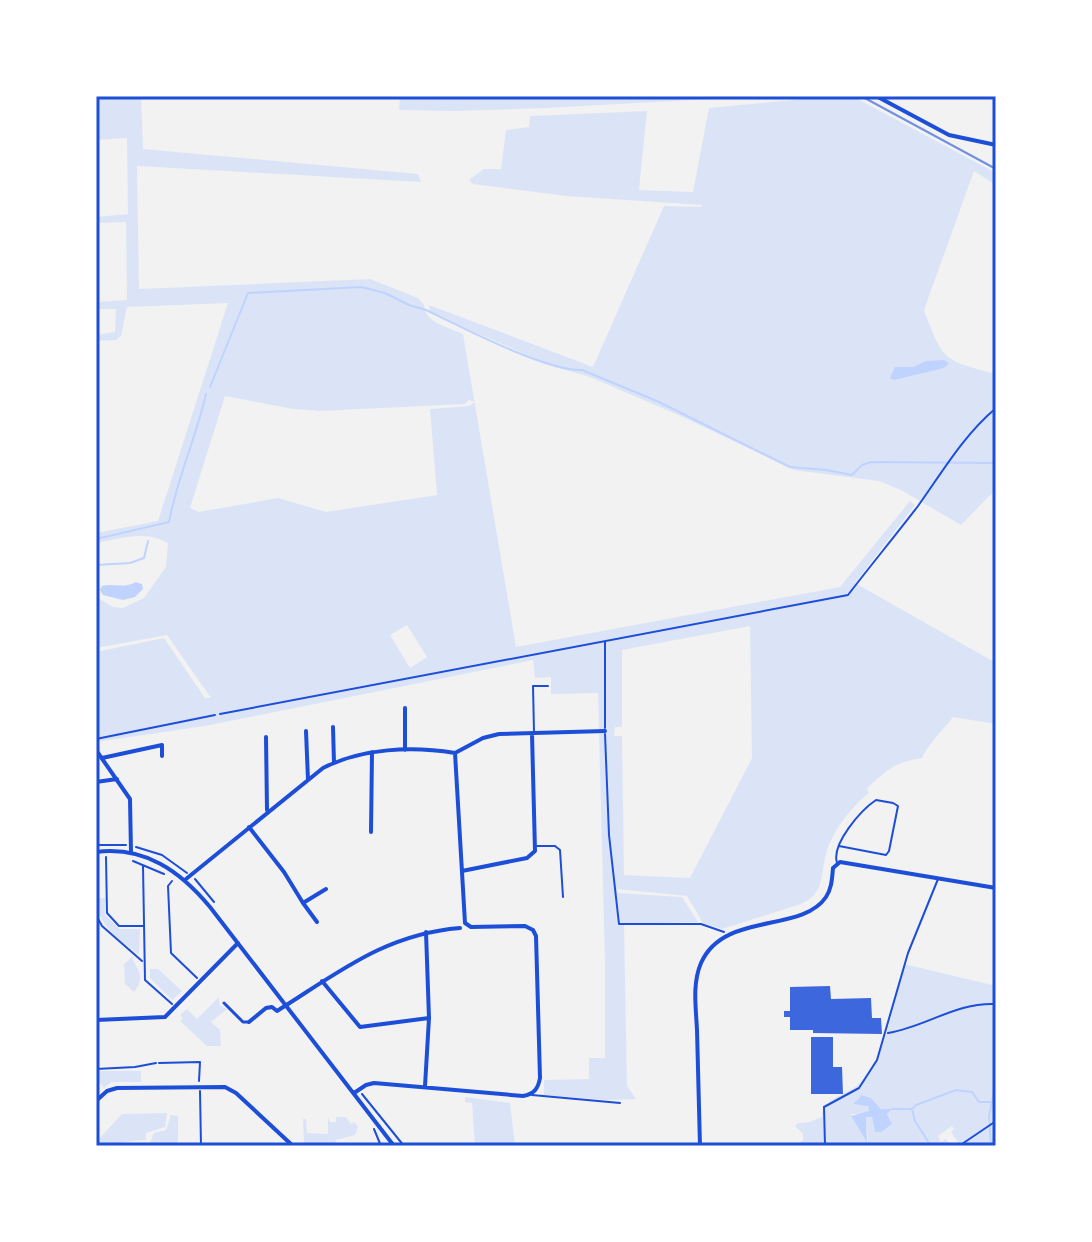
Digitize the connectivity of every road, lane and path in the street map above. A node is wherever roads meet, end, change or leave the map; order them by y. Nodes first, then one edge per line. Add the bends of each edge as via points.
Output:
1 (876, 96) edge
2 (996, 145) edge
3 (996, 408) edge
4 (605, 641) junction
5 (548, 686) dead end
6 (405, 708) dead end
7 (215, 715) joint
8 (333, 727) dead end
9 (306, 731) dead end
10 (605, 731) junction
11 (533, 734) junction
12 (266, 737) dead end
13 (96, 739) edge
14 (96, 750) edge
15 (405, 750) junction
16 (372, 752) junction
17 (455, 753) junction
18 (162, 756) dead end
19 (102, 758) junction
20 (334, 763) junction
21 (117, 779) junction
22 (308, 780) junction
23 (96, 782) edge
24 (267, 811) junction
25 (249, 827) junction
26 (371, 832) dead end
27 (96, 845) edge
28 (536, 846) junction
29 (839, 846) junction
30 (131, 849) junction
31 (106, 851) junction
32 (96, 852) edge
33 (146, 856) junction
34 (133, 861) dead end
35 (837, 863) junction
36 (143, 865) junction
37 (462, 871) junction
38 (177, 875) junction
39 (938, 878) junction
40 (186, 879) junction
41 (172, 881) joint
42 (996, 888) edge
43 (326, 889) dead end
44 (563, 897) dead end
45 (303, 903) junction
46 (96, 915) edge
47 (317, 922) dead end
48 (144, 926) junction
49 (460, 928) dead end
50 (426, 932) junction
51 (728, 935) junction
52 (238, 943) junction
53 (144, 963) junction
54 (322, 981) junction
55 (201, 982) junction
56 (224, 1003) dead end
57 (996, 1004) edge
58 (287, 1006) junction
59 (175, 1007) junction
60 (429, 1018) junction
61 (96, 1020) edge
62 (249, 1022) joint
63 (887, 1033) junction
64 (96, 1069) edge
65 (199, 1087) junction
66 (425, 1087) junction
67 (354, 1093) junction
68 (531, 1095) junction
69 (96, 1101) edge
70 (620, 1103) dead end
71 (996, 1121) edge
72 (372, 1125) dead end
73 (201, 1146) edge
74 (293, 1146) edge
75 (381, 1146) edge
76 (394, 1146) edge
77 (700, 1146) edge
78 (825, 1146) edge
79 (959, 1146) edge

1 - 2 street via 949,135
3 - 4 path via 949,459 848,595
4 - 7 path
4 - 10 path
5 - 11 lane via 533,686
6 - 15 street
7 - 13 lane
8 - 20 street
9 - 22 street
10 - 11 street
10 - 51 path via 619,924 701,924
11 - 17 street via 492,736
11 - 28 street
12 - 24 street
14 - 19 street
15 - 16 street
15 - 17 street
16 - 20 street
16 - 26 street
17 - 37 street
18 - 19 street via 162,745
19 - 21 street
20 - 22 street
21 - 23 street
21 - 30 street via 131,805
22 - 24 street
24 - 25 street
25 - 40 street
25 - 45 street
27 - 30 path
28 - 37 street via 527,858
28 - 44 lane via 560,850
29 - 29 lane via 873,801 898,806 886,855
29 - 35 lane
30 - 31 street
30 - 33 street
31 - 32 street
31 - 48 path via 107,913 119,926
33 - 36 path
33 - 38 street
34 - 36 path
35 - 39 street
35 - 51 street via 826,898 812,910
36 - 38 path
36 - 48 path
37 - 68 street via 467,925 525,926 535,933 540,1078
38 - 40 street
38 - 41 lane
39 - 42 street
39 - 63 lane via 908,953
40 - 52 street
41 - 55 path via 171,953
43 - 45 street
45 - 47 street
46 - 53 path
48 - 53 path
49 - 50 street
50 - 54 street via 389,943
50 - 60 street
51 - 77 street via 706,955 696,981
52 - 55 street
52 - 58 street
53 - 59 path via 145,980
54 - 58 street
54 - 60 street via 360,1027
55 - 59 street
56 - 62 street
57 - 63 path via 951,1010
58 - 62 street via 277,1011 266,1008
58 - 67 street
59 - 61 street via 161,1018
60 - 66 street
63 - 78 lane via 864,1082 824,1107
64 - 65 path via 200,1062
65 - 69 street via 117,1088
65 - 73 path
65 - 74 street via 233,1091
66 - 67 street via 374,1083
66 - 68 street
67 - 76 street
68 - 70 lane
71 - 79 path
72 - 75 path

